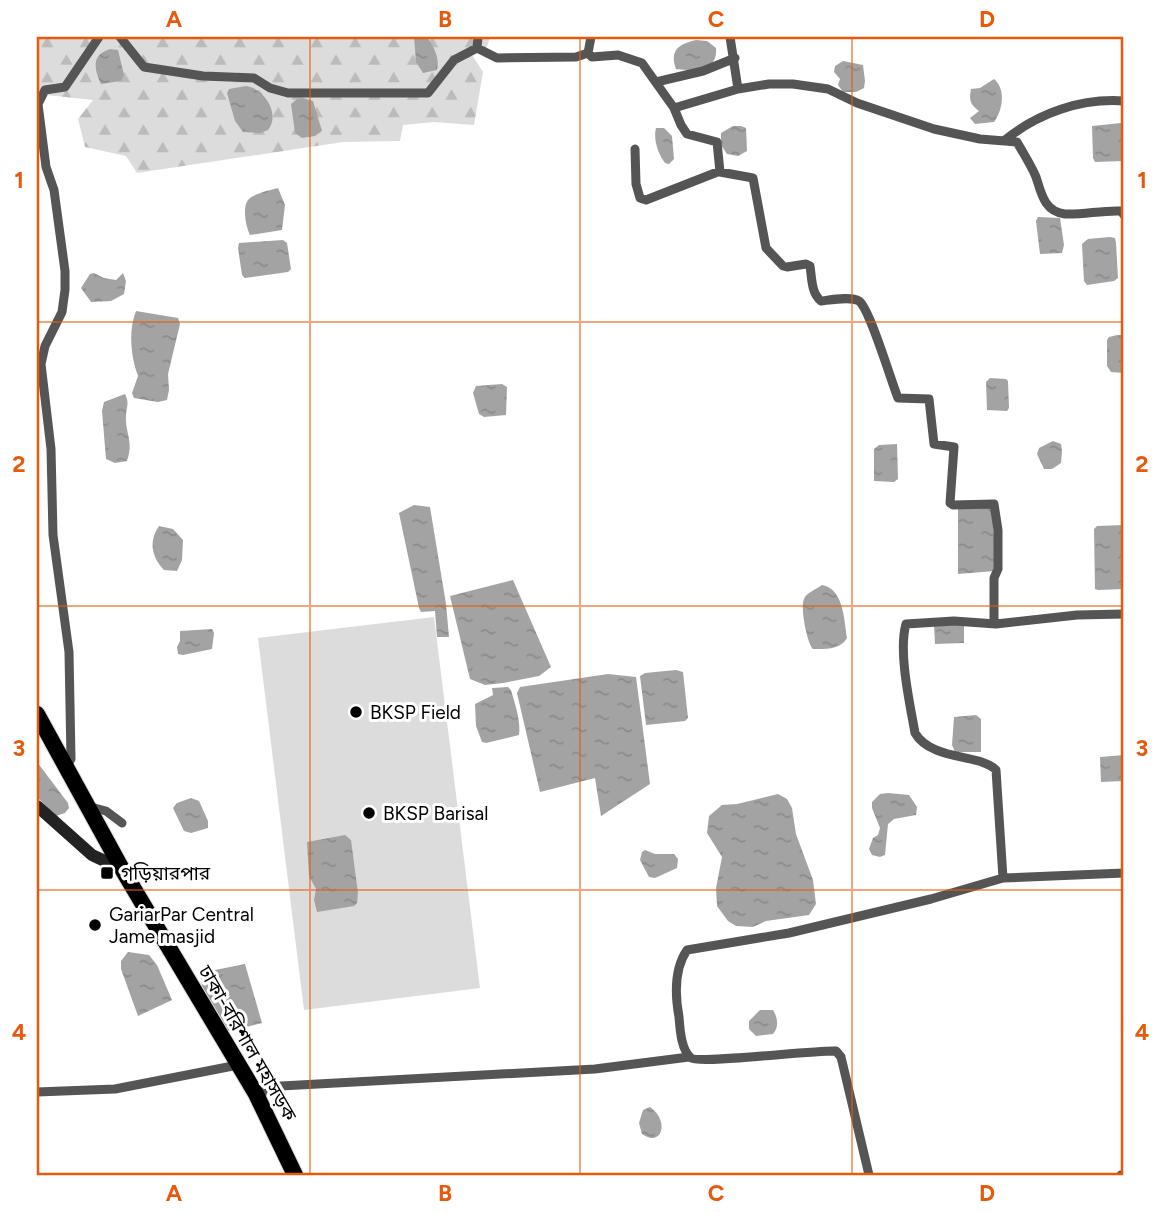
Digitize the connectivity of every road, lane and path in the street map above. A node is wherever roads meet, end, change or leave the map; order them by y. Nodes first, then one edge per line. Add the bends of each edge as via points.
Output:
1 (99, 37) edge
2 (120, 37) edge
3 (478, 37) edge
4 (592, 37) edge
5 (730, 37) edge
6 (477, 48) junction
7 (588, 53) junction
8 (735, 58) junction
9 (656, 82) junction
10 (738, 89) junction
11 (1124, 101) edge
12 (674, 108) junction
13 (1005, 140) junction
14 (635, 149) dead end
15 (720, 171) junction
16 (1124, 215) edge
17 (1124, 614) edge
18 (994, 624) junction
19 (39, 725) edge
20 (66, 767) junction
21 (37, 806) edge
22 (87, 806) junction
23 (122, 823) dead end
24 (122, 869) junction
25 (1124, 873) edge
26 (1003, 878) junction
27 (689, 1056) junction
28 (238, 1065) junction
29 (37, 1092) edge
30 (256, 1094) junction
31 (295, 1175) edge
32 (869, 1175) edge

1 - 20 street via 65,87 45,90 38,104 65,271 62,312 41,364 51,449 53,536 69,652 71,760
2 - 6 street via 144,67 254,78 270,88 302,94 428,93 454,60
3 - 6 street
4 - 7 street
5 - 8 street
6 - 7 street via 497,58
7 - 9 street via 642,63
8 - 9 street
8 - 10 street
9 - 12 street
10 - 12 street
10 - 13 street via 769,84 828,89 916,124
11 - 13 street via 1056,111 1026,123
12 - 15 street via 687,134 716,142
13 - 16 street via 1017,142 1045,202 1054,211 1121,211
14 - 15 street via 637,190 646,200
15 - 18 street via 753,177 766,248 783,266 810,266 817,299 862,303 898,398 929,400 934,444 954,446 950,503 994,504 998,530
17 - 18 street
18 - 26 street via 934,621 906,624 904,632 907,682 919,741 967,760 988,763 996,770
19 - 20 highway, ঢাকা-বরিশাল মহাসড়ক
20 - 22 highway, ঢাকা-বরিশাল মহাসড়ক
21 - 24 main road via 92,855
22 - 23 street via 106,811
22 - 24 highway, ঢাকা-বরিশাল মহাসড়ক
24 - 28 highway, ঢাকা-বরিশাল মহাসড়ক
25 - 26 street
26 - 27 street via 789,933 687,950 679,962 677,1005
27 - 30 street via 595,1069 281,1086
27 - 32 street via 713,1060 836,1051
28 - 29 street via 115,1089
28 - 30 highway, ঢাকা-বরিশাল মহাসড়ক
30 - 31 highway, ঢাকা-বরিশাল মহাসড়ক

